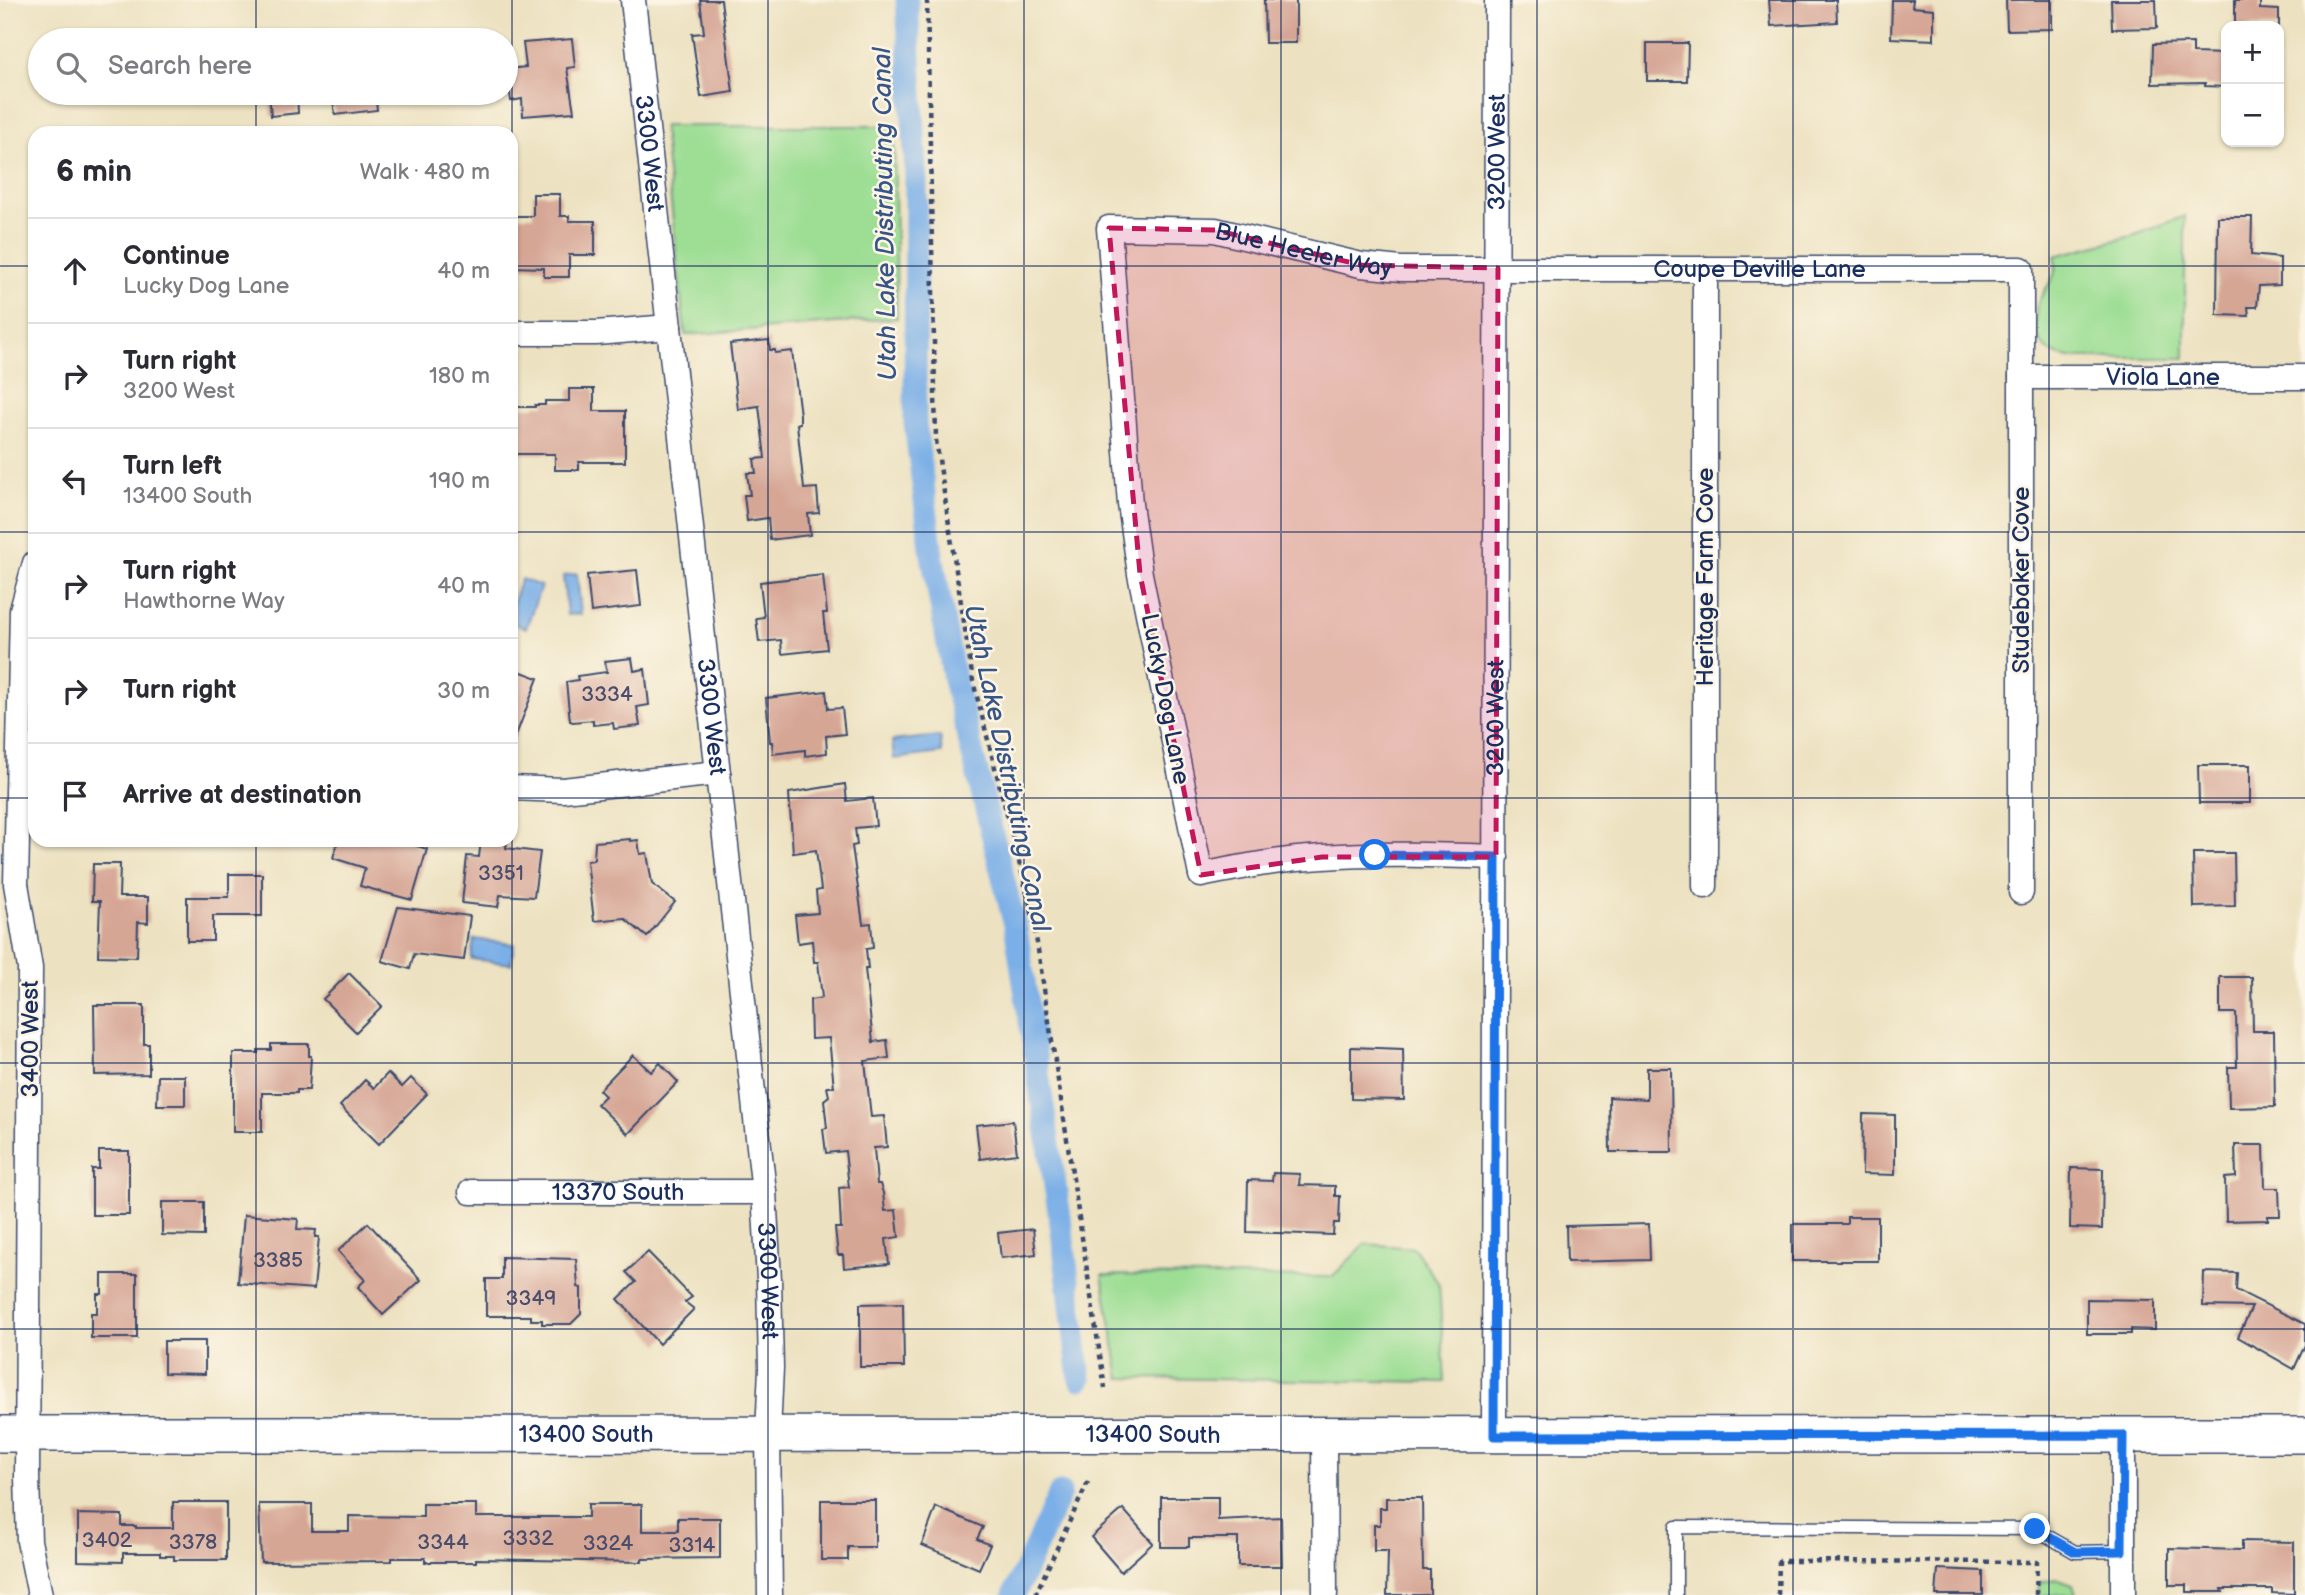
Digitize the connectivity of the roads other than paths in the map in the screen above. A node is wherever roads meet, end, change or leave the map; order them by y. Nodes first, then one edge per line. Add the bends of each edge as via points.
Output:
1 (632, 0) edge
2 (1497, 0) edge
3 (1109, 228) joint
4 (1497, 268) junction
5 (1705, 269) junction
6 (2021, 269) joint
7 (669, 327) junction
8 (518, 333) edge
9 (2021, 377) junction
10 (2305, 377) edge
11 (28, 588) edge
12 (27, 672) edge
13 (718, 773) junction
14 (518, 788) edge
15 (1496, 857) junction
16 (1705, 886) dead end
17 (2021, 891) dead end
18 (471, 1192) dead end
19 (764, 1192) junction
20 (768, 1433) junction
21 (13, 1434) edge
22 (1324, 1435) junction
23 (2123, 1435) junction
24 (2305, 1435) edge
25 (1494, 1436) junction
26 (2122, 1551) junction
27 (40, 1595) edge
28 (770, 1595) edge
29 (1325, 1595) edge
30 (1676, 1595) edge
31 (2123, 1595) edge

1 - 7 street, 3300 West
2 - 4 street, 3200 West
3 - 4 street, Blue Heeler Way via 1215,230 1361,265
3 - 15 street, Lucky Dog Lane via 1139,562 1201,875 1322,857
4 - 5 street, Coupe Deville Lane
4 - 15 street, 3200 West
5 - 6 street, Coupe Deville Lane
5 - 16 street, Heritage Farm Cove
6 - 9 street, Studebaker Cove
7 - 8 street via 596,334
7 - 13 street, 3300 West
9 - 10 street, Viola Lane
9 - 17 street, Studebaker Cove
11 - 12 street, 3400 West via 22,610
12 - 21 street, 3400 West via 16,884 30,968
13 - 14 street via 563,790
13 - 19 street, 3300 West
15 - 25 street, 3200 West
18 - 19 street, 13370 South
19 - 20 street, 3300 West via 770,1318
20 - 21 main road, 13400 South
20 - 22 main road, 13400 South
20 - 28 street, 3300 West
21 - 27 street, 3400 West
22 - 25 main road, 13400 South
22 - 29 street
23 - 24 main road, 13400 South
23 - 25 main road, 13400 South
23 - 26 street
26 - 30 lane via 2075,1552 2035,1529 1676,1527
26 - 31 street

